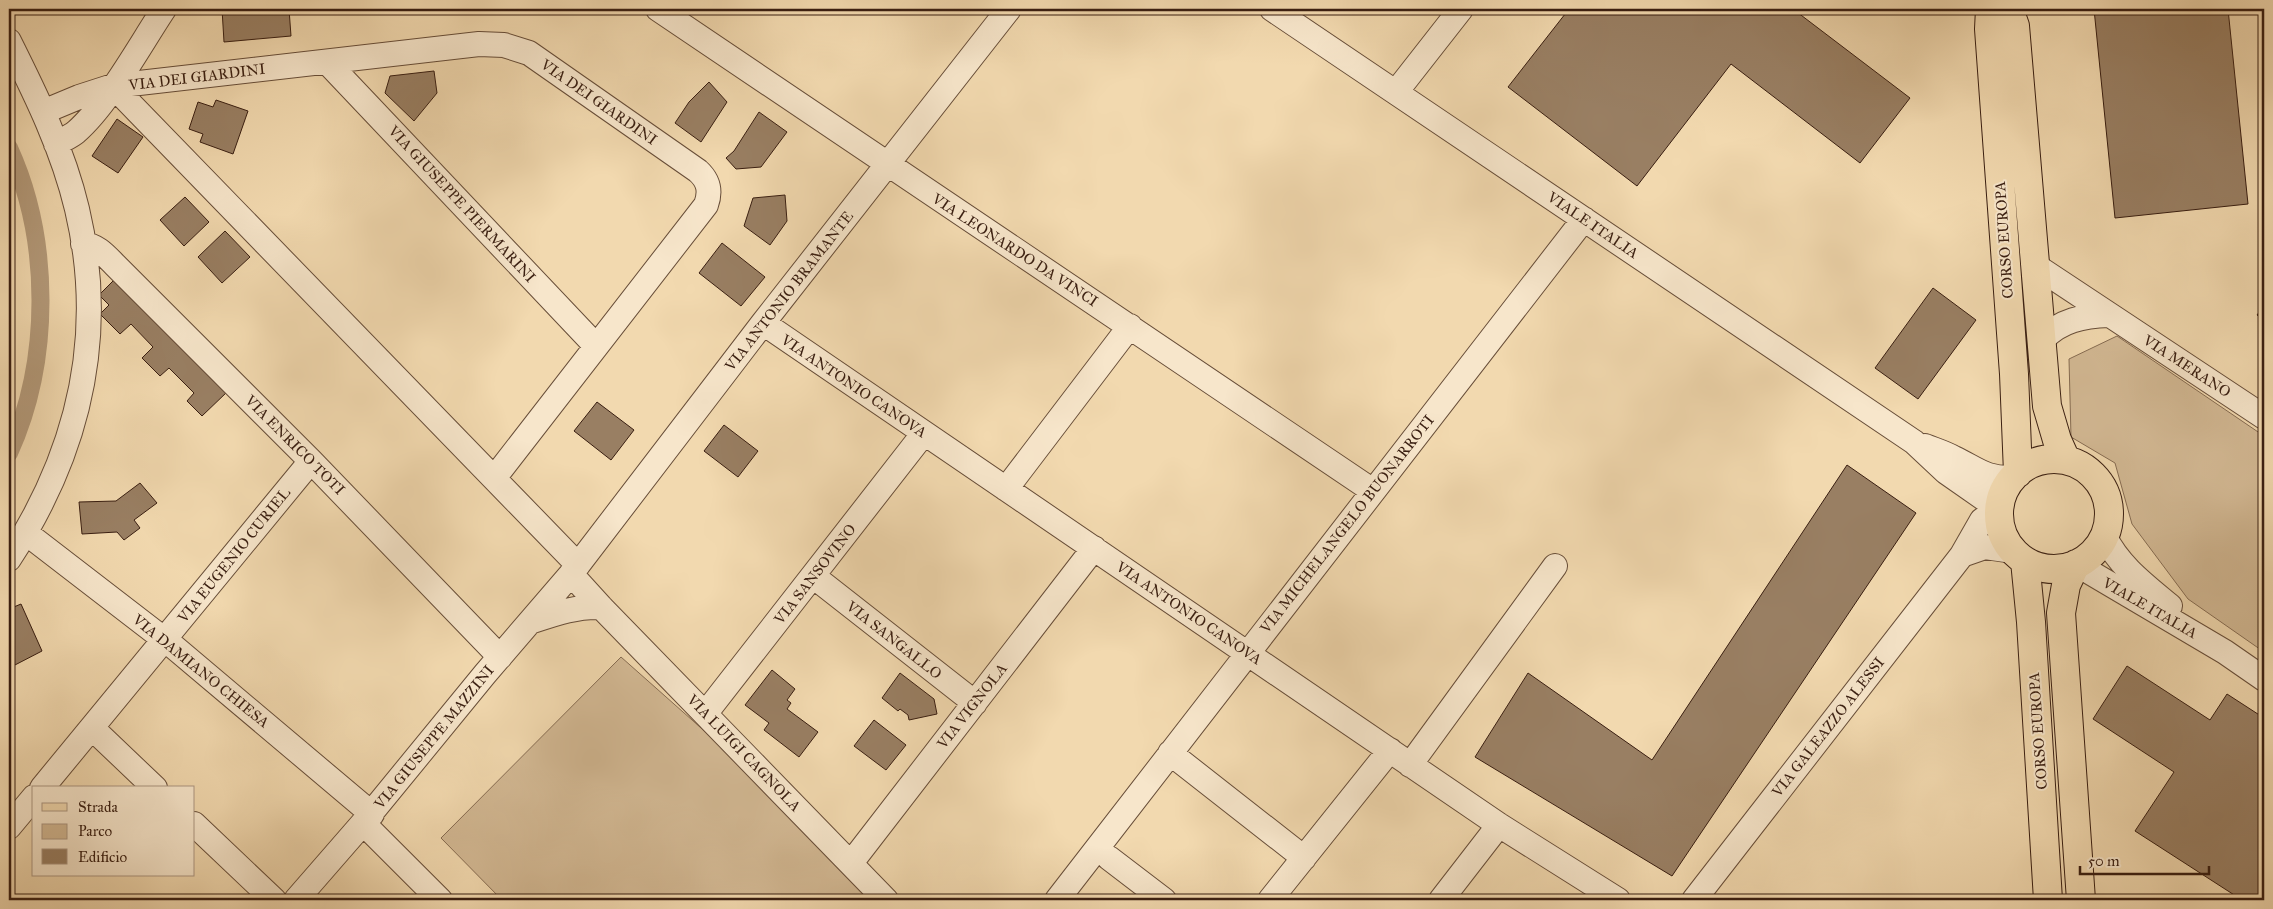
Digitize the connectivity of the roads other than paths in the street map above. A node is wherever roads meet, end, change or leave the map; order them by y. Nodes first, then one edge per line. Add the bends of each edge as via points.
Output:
1 (164, 9) edge
2 (658, 9) edge
3 (1009, 9) edge
4 (1272, 9) edge
5 (1461, 9) edge
6 (2000, 15) edge
7 (9, 41) edge
8 (327, 62) junction
9 (113, 86) junction
10 (1396, 92) junction
11 (43, 112) junction
12 (56, 144) junction
13 (888, 166) junction
14 (1584, 219) junction
15 (83, 244) junction
16 (2036, 266) junction
17 (2109, 315) junction
18 (763, 323) junction
19 (1130, 326) junction
20 (2043, 339) junction
21 (596, 346) junction
22 (2264, 417) edge
23 (924, 433) junction
24 (1914, 442) junction
25 (2066, 460) junction
26 (311, 461) junction
27 (2015, 476) junction
28 (495, 477) junction
29 (1006, 489) junction
30 (1373, 491) junction
31 (1999, 509) junction
32 (26, 533) junction
33 (2105, 537) junction
34 (1094, 548) junction
35 (1962, 554) junction
36 (2019, 556) junction
37 (9, 559) edge
38 (2076, 564) junction
39 (1556, 566) dead end
40 (575, 569) junction
41 (813, 576) junction
42 (601, 607) junction
43 (530, 622) junction
44 (165, 639) junction
45 (2225, 652) junction
46 (1247, 653) junction
47 (500, 657) junction
48 (2264, 679) edge
49 (974, 703) junction
50 (705, 714) junction
51 (92, 728) junction
52 (1390, 750) junction
53 (1170, 753) junction
54 (1410, 764) junction
55 (44, 786) edge
56 (153, 786) edge
57 (32, 799) edge
58 (367, 818) junction
59 (195, 825) edge
60 (1499, 825) junction
61 (9, 827) edge
62 (1109, 858) dead end
63 (1304, 858) junction
64 (851, 863) junction
65 (274, 900) edge
66 (296, 900) edge
67 (440, 900) edge
68 (886, 900) edge
69 (1056, 900) edge
70 (1164, 900) edge
71 (1270, 900) edge
72 (1442, 900) edge
73 (1618, 900) edge
74 (1694, 900) edge
75 (2048, 900) edge
76 (2081, 900) edge

1 - 9 street
2 - 13 street, VIA LEONARDO DA VINCI
3 - 13 street, VIA ANTONIO BRAMANTE
4 - 10 street, VIALE ITALIA
5 - 10 street
6 - 16 main road, CORSO EUROPA
6 - 27 main road, CORSO EUROPA
7 - 11 street
8 - 9 street, VIA DEI GIARDINI
8 - 21 street, VIA GIUSEPPE PIERMARINI
8 - 21 street, VIA DEI GIARDINI via 479,44 529,53 704,176 710,195 706,205
9 - 11 street, VIA DEI GIARDINI
9 - 12 street via 75,132
9 - 28 street, VIA LUIGI CAGNOLA
10 - 14 street, VIALE ITALIA
11 - 12 street
12 - 15 street via 77,209
13 - 18 street, VIA ANTONIO BRAMANTE
13 - 19 street, VIA LEONARDO DA VINCI
14 - 24 street, VIALE ITALIA
14 - 30 street, VIA MICHELANGELO BUONARROTI
15 - 26 street, VIA ENRICO TOTI via 98,248
15 - 32 street via 90,326 86,366 60,462
16 - 17 street, VIA MERANO
16 - 20 main road, CORSO EUROPA
17 - 20 street via 2073,320 2060,325
17 - 22 street, VIA MERANO
18 - 23 street, VIA ANTONIO CANOVA
18 - 40 street, VIA ANTONIO BRAMANTE
19 - 29 street
19 - 30 street, VIA LEONARDO DA VINCI
20 - 25 main road, CORSO EUROPA via 2047,406
21 - 28 street, VIA DEI GIARDINI
23 - 29 street, VIA ANTONIO CANOVA
23 - 41 street, VIA SANSOVINO
24 - 27 street, VIALE ITALIA via 1954,457 1983,474 1995,478
24 - 31 street, VIALE ITALIA via 1946,472
25 - 27 main road via 2040,460
25 - 33 main road via 2082,466 2104,489 2109,504
26 - 44 street, VIA EUGENIO CURIEL
26 - 47 street, VIA ENRICO TOTI
27 - 31 main road via 2004,492
28 - 40 street, VIA LUIGI CAGNOLA
29 - 34 street, VIA ANTONIO CANOVA
30 - 46 street, VIA MICHELANGELO BUONARROTI
31 - 35 street, VIA GALEAZZO ALESSI via 1982,520
31 - 36 main road via 2000,523
32 - 37 street
32 - 44 street, VIA DAMIANO CHIESA
33 - 38 main road via 2092,554
33 - 45 street, VIALE ITALIA via 2111,550 2134,576
34 - 46 street, VIA ANTONIO CANOVA
34 - 49 street, VIA VIGNOLA
35 - 36 street via 1984,547
35 - 74 street, VIA GALEAZZO ALESSI
36 - 38 main road via 2040,567 2056,569
36 - 75 main road, CORSO EUROPA via 2031,622
38 - 45 street, VIALE ITALIA
38 - 76 main road, CORSO EUROPA via 2066,585 2061,612
39 - 54 street
40 - 42 street, VIA LUIGI CAGNOLA
40 - 43 street, VIA GIUSEPPE MAZZINI
41 - 49 street, VIA SANGALLO
41 - 50 street, VIA SANSOVINO
42 - 43 street via 560,611
42 - 50 street, VIA LUIGI CAGNOLA
43 - 47 street, VIA GIUSEPPE MAZZINI
44 - 51 street, VIA EUGENIO CURIEL
44 - 58 street, VIA DAMIANO CHIESA
45 - 48 street, VIALE ITALIA
46 - 52 street, VIA ANTONIO CANOVA
46 - 53 street, VIA MICHELANGELO BUONARROTI
47 - 58 street, VIA GIUSEPPE MAZZINI
49 - 64 street, VIA VIGNOLA
50 - 64 street, VIA LUIGI CAGNOLA
51 - 55 street, VIA EUGENIO CURIEL
51 - 56 street
52 - 54 street, VIA ANTONIO CANOVA
52 - 63 street
53 - 63 street
53 - 69 street, VIA MICHELANGELO BUONARROTI
54 - 60 street, VIA ANTONIO CANOVA
57 - 61 street
58 - 66 street, VIA GIUSEPPE MAZZINI
58 - 67 street, VIA DAMIANO CHIESA
59 - 65 street
60 - 72 street
60 - 73 street, VIA ANTONIO CANOVA
62 - 70 street
63 - 71 street
64 - 68 street, VIA LUIGI CAGNOLA

